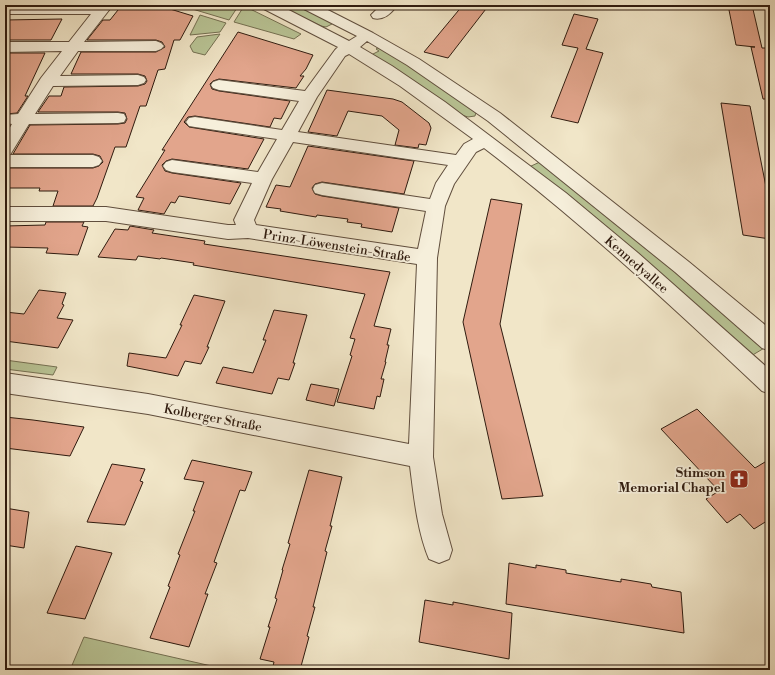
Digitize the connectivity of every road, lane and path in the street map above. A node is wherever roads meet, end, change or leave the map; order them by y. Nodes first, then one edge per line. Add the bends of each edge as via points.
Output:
1 (267, 5) edge
2 (307, 5) edge
3 (390, 5) edge
4 (104, 7) edge
5 (5, 10) edge
6 (378, 15) dead end
7 (348, 25) junction
8 (329, 36) junction
9 (368, 36) junction
10 (71, 46) junction
11 (156, 46) dead end
12 (5, 47) edge
13 (349, 47) junction
14 (138, 80) dead end
15 (47, 81) junction
16 (219, 85) dead end
17 (309, 97) junction
18 (494, 117) junction
19 (118, 118) dead end
20 (5, 119) edge
21 (22, 119) junction
22 (195, 122) dead end
23 (286, 137) junction
24 (523, 138) junction
25 (485, 140) junction
26 (5, 151) edge
27 (5, 161) edge
28 (93, 161) dead end
29 (459, 161) junction
30 (172, 166) dead end
31 (263, 179) junction
32 (322, 189) dead end
33 (436, 206) junction
34 (5, 214) edge
35 (248, 231) junction
36 (427, 258) junction
37 (770, 342) edge
38 (5, 383) edge
39 (770, 384) edge
40 (420, 456) junction
41 (439, 550) dead end

1 - 8 street, Kennedyallee
2 - 7 street, Kennedyallee
3 - 6 street
4 - 5 street
4 - 10 street
7 - 8 street
7 - 9 street, Kennedyallee
8 - 13 street, Kennedyallee
9 - 13 street
9 - 18 street, Kennedyallee via 413,62
10 - 11 street
10 - 12 street
10 - 15 street
13 - 17 street, Prinz-Löwenstein-Straße via 340,53
13 - 25 street, Kennedyallee via 425,95
14 - 15 street
15 - 21 street
16 - 17 street
17 - 23 street, Prinz-Löwenstein-Straße
18 - 24 street, Kennedyallee
18 - 25 street
19 - 21 street
20 - 21 street
21 - 26 street
22 - 23 street
23 - 29 street
23 - 31 street, Prinz-Löwenstein-Straße
24 - 25 street
24 - 37 street, Kennedyallee
25 - 29 street via 470,148
25 - 39 street, Kennedyallee via 641,267
27 - 28 street
29 - 33 street via 445,183
30 - 31 street
31 - 35 street, Prinz-Löwenstein-Straße via 244,220
32 - 33 street
33 - 36 street
34 - 35 street, Prinz-Löwenstein-Straße via 106,214 228,232
35 - 36 street, Prinz-Löwenstein-Straße
36 - 40 street
38 - 40 street, Kolberger Straße via 148,404
40 - 41 street via 429,514

